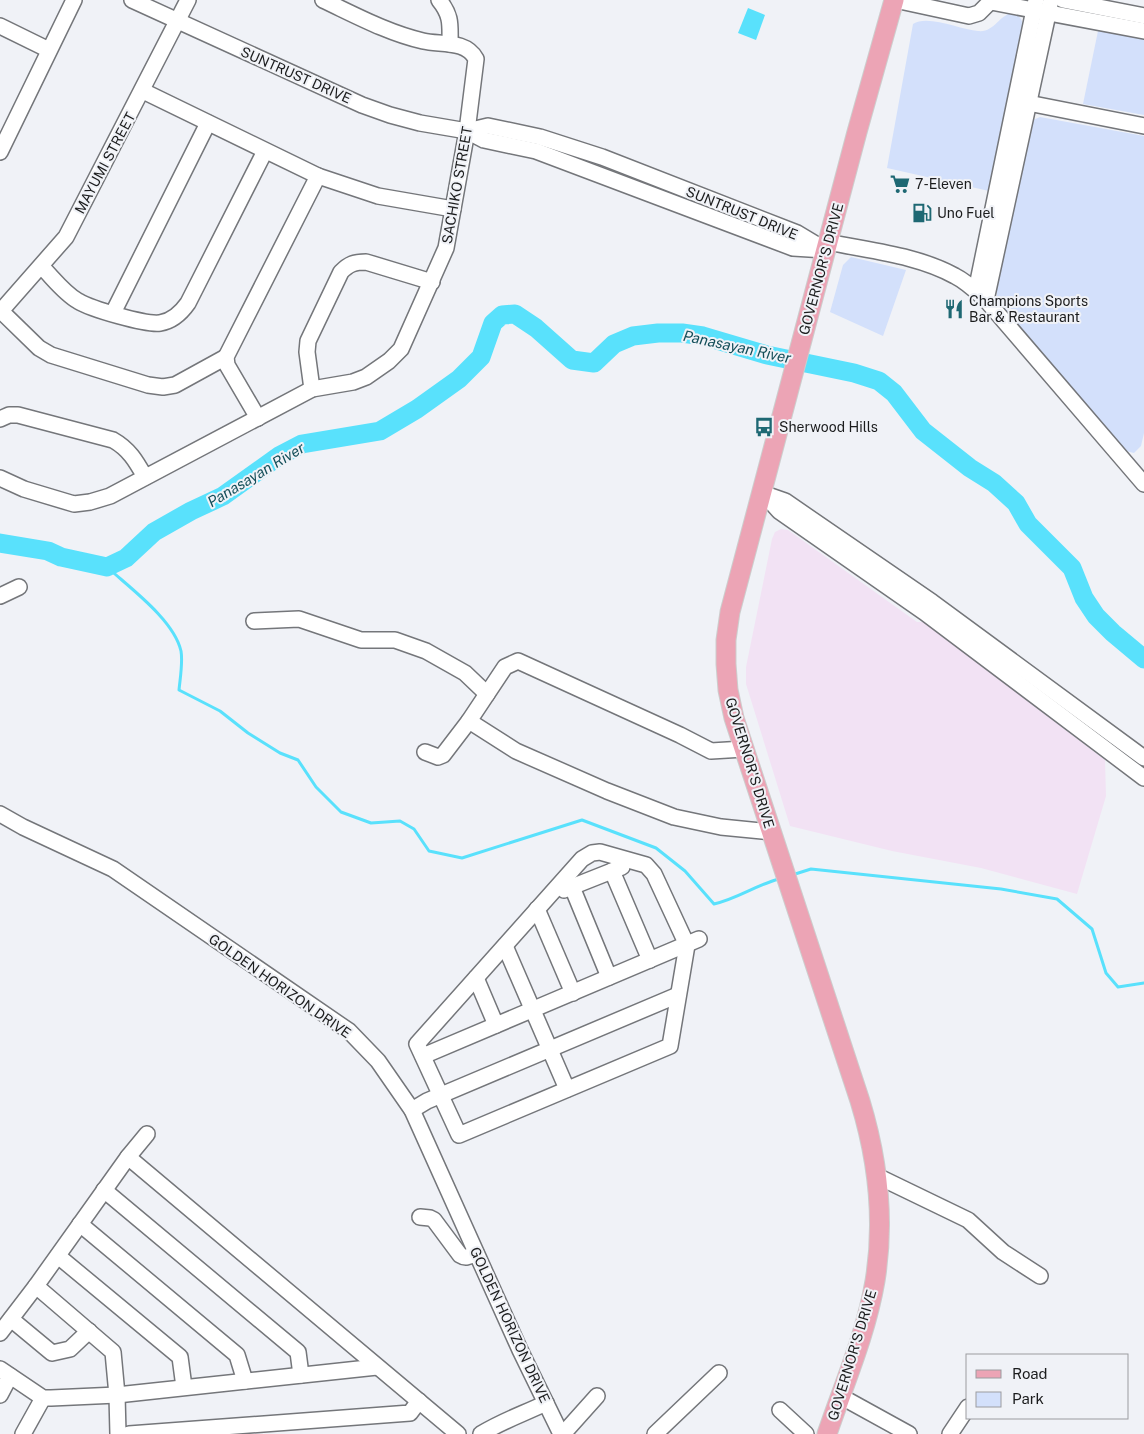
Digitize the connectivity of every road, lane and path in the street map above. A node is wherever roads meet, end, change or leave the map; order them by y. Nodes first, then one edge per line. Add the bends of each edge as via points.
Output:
1 (74, 0) edge
2 (132, 0) edge
3 (188, 0) edge
4 (322, 0) edge
5 (439, 0) edge
6 (895, 0) edge
7 (1063, 0) edge
8 (992, 1) edge
9 (1042, 6) edge
10 (1144, 16) edge
11 (178, 21) junction
12 (0, 26) edge
13 (1144, 31) edge
14 (450, 44) junction
15 (49, 50) junction
16 (143, 91) junction
17 (1021, 102) junction
18 (208, 123) junction
19 (1144, 126) edge
20 (467, 131) junction
21 (265, 151) junction
22 (0, 152) edge
23 (318, 176) junction
24 (453, 209) junction
25 (826, 246) junction
26 (42, 266) junction
27 (432, 282) junction
28 (981, 296) junction
29 (0, 311) edge
30 (113, 313) junction
31 (226, 357) junction
32 (312, 389) junction
33 (0, 418) edge
34 (258, 418) junction
35 (145, 477) junction
36 (0, 478) edge
37 (1143, 478) edge
38 (762, 492) junction
39 (19, 587) dead end
40 (0, 596) edge
41 (254, 621) dead end
42 (486, 694) junction
43 (469, 721) junction
44 (744, 749) junction
45 (425, 752) dead end
46 (1144, 758) edge
47 (1144, 778) edge
48 (0, 814) edge
49 (773, 838) junction
50 (636, 862) junction
51 (612, 871) junction
52 (572, 887) junction
53 (548, 896) junction
54 (537, 909) junction
55 (693, 942) junction
56 (504, 946) junction
57 (650, 960) junction
58 (609, 977) junction
59 (476, 978) junction
60 (573, 993) junction
61 (678, 995) junction
62 (532, 1010) junction
63 (496, 1025) junction
64 (550, 1049) junction
65 (423, 1056) junction
66 (567, 1089) junction
67 (441, 1096) junction
68 (412, 1110) junction
69 (147, 1134) dead end
70 (128, 1157) junction
71 (878, 1176) junction
72 (104, 1190) junction
73 (420, 1217) dead end
74 (80, 1224) junction
75 (476, 1253) junction
76 (58, 1256) junction
77 (1040, 1276) dead end
78 (36, 1286) junction
79 (11, 1319) junction
80 (89, 1331) junction
81 (0, 1333) edge
82 (376, 1367) junction
83 (5, 1372) edge
84 (719, 1374) dead end
85 (301, 1375) junction
86 (244, 1381) junction
87 (184, 1388) junction
88 (0, 1395) edge
89 (117, 1395) junction
90 (597, 1396) dead end
91 (840, 1396) junction
92 (43, 1398) junction
93 (544, 1399) junction
94 (419, 1401) junction
95 (780, 1410) dead end
96 (966, 1411) edge
97 (23, 1434) edge
98 (118, 1434) edge
99 (129, 1434) edge
100 (458, 1434) edge
101 (480, 1434) edge
102 (562, 1434) edge
103 (655, 1434) edge
104 (806, 1434) edge
105 (828, 1434) edge
106 (909, 1434) edge
107 (950, 1434) edge

1 - 15 street
2 - 11 street, SUNTRUST DRIVE
3 - 11 street, MAYUMI STREET
4 - 14 street via 397,33 424,42
5 - 14 street via 451,21
6 - 8 street via 969,16 979,13
6 - 25 main road, GOVERNOR'S DRIVE
7 - 10 street
8 - 9 street
9 - 13 street
9 - 17 street
11 - 16 street, MAYUMI STREET
11 - 20 street, SUNTRUST DRIVE via 390,116
12 - 15 street
14 - 20 street, SACHIKO STREET via 465,48 476,60
15 - 22 street
16 - 18 street
16 - 26 street, MAYUMI STREET via 66,238
17 - 19 street
17 - 28 street
18 - 21 street
18 - 30 street
20 - 24 street, SACHIKO STREET
20 - 25 street, SUNTRUST DRIVE via 488,126 540,137 602,157
21 - 23 street
21 - 30 street via 181,312 161,323 146,323
23 - 24 street via 378,196
23 - 31 street
24 - 27 street, SACHIKO STREET via 446,248
25 - 28 street, SUNTRUST DRIVE via 918,261 957,277
25 - 38 main road, GOVERNOR'S DRIVE
26 - 29 street, MAYUMI STREET
26 - 30 street via 78,301
27 - 32 street, SACHIKO STREET via 400,349 390,361 366,378
27 - 32 street via 366,262 348,265 341,272 308,341
28 - 37 street, SUNTRUST DRIVE
29 - 31 street via 39,348 51,355 148,385 163,388 175,385
31 - 34 street via 227,365
32 - 34 street, SACHIKO STREET
33 - 35 street via 18,415 113,440 135,458
34 - 35 street, SACHIKO STREET
35 - 36 street, SACHIKO STREET via 110,496 74,504
38 - 44 main road, GOVERNOR'S DRIVE via 737,582 726,640 728,690
38 - 46 street via 785,502 932,602
38 - 47 street via 779,511 924,612
39 - 40 street
41 - 42 street via 299,620 361,640 395,640 465,673
42 - 43 street
42 - 44 street via 505,667 518,661 711,751
43 - 45 street via 443,755 438,757
43 - 49 street via 516,751 674,818
44 - 49 main road, GOVERNOR'S DRIVE
48 - 68 street, GOLDEN HORIZON DRIVE via 113,869 349,1031 378,1061
49 - 71 main road, GOVERNOR'S DRIVE via 860,1101
50 - 51 street
50 - 53 street via 600,852 592,853 582,859
50 - 55 street via 646,865 654,874
51 - 52 street
51 - 57 street
52 - 53 street
52 - 58 street
53 - 54 street
54 - 56 street
54 - 60 street
55 - 57 street
55 - 61 street
56 - 59 street
56 - 62 street
57 - 58 street
58 - 60 street
59 - 63 street
59 - 65 street via 417,1044
60 - 62 street
61 - 64 street
61 - 66 street via 670,1046
62 - 63 street
62 - 64 street
63 - 65 street
64 - 66 street
64 - 67 street
65 - 67 street
66 - 67 street via 459,1135
67 - 68 street
68 - 75 street, GOLDEN HORIZON DRIVE
69 - 70 street
70 - 72 street
70 - 82 street
71 - 77 street via 968,1220 1003,1252
71 - 91 main road, GOVERNOR'S DRIVE via 880,1235 875,1282 863,1331
72 - 74 street
72 - 85 street via 298,1352
73 - 75 street via 434,1220 464,1258
74 - 76 street
74 - 86 street via 237,1355
75 - 93 street, GOLDEN HORIZON DRIVE
76 - 78 street
76 - 87 street via 180,1357
78 - 79 street
78 - 80 street
79 - 80 street via 52,1353 70,1350
79 - 81 street
80 - 89 street via 114,1352
82 - 85 street
82 - 94 street
83 - 88 street
83 - 92 street
84 - 103 street
85 - 86 street
86 - 87 street
87 - 89 street
89 - 92 street
89 - 98 street
90 - 102 street
91 - 105 main road, GOVERNOR'S DRIVE
91 - 106 street
92 - 97 street
93 - 101 street via 515,1408 502,1421
93 - 102 street, GOLDEN HORIZON DRIVE
94 - 99 street via 410,1413
94 - 100 street
95 - 104 street
96 - 107 street

